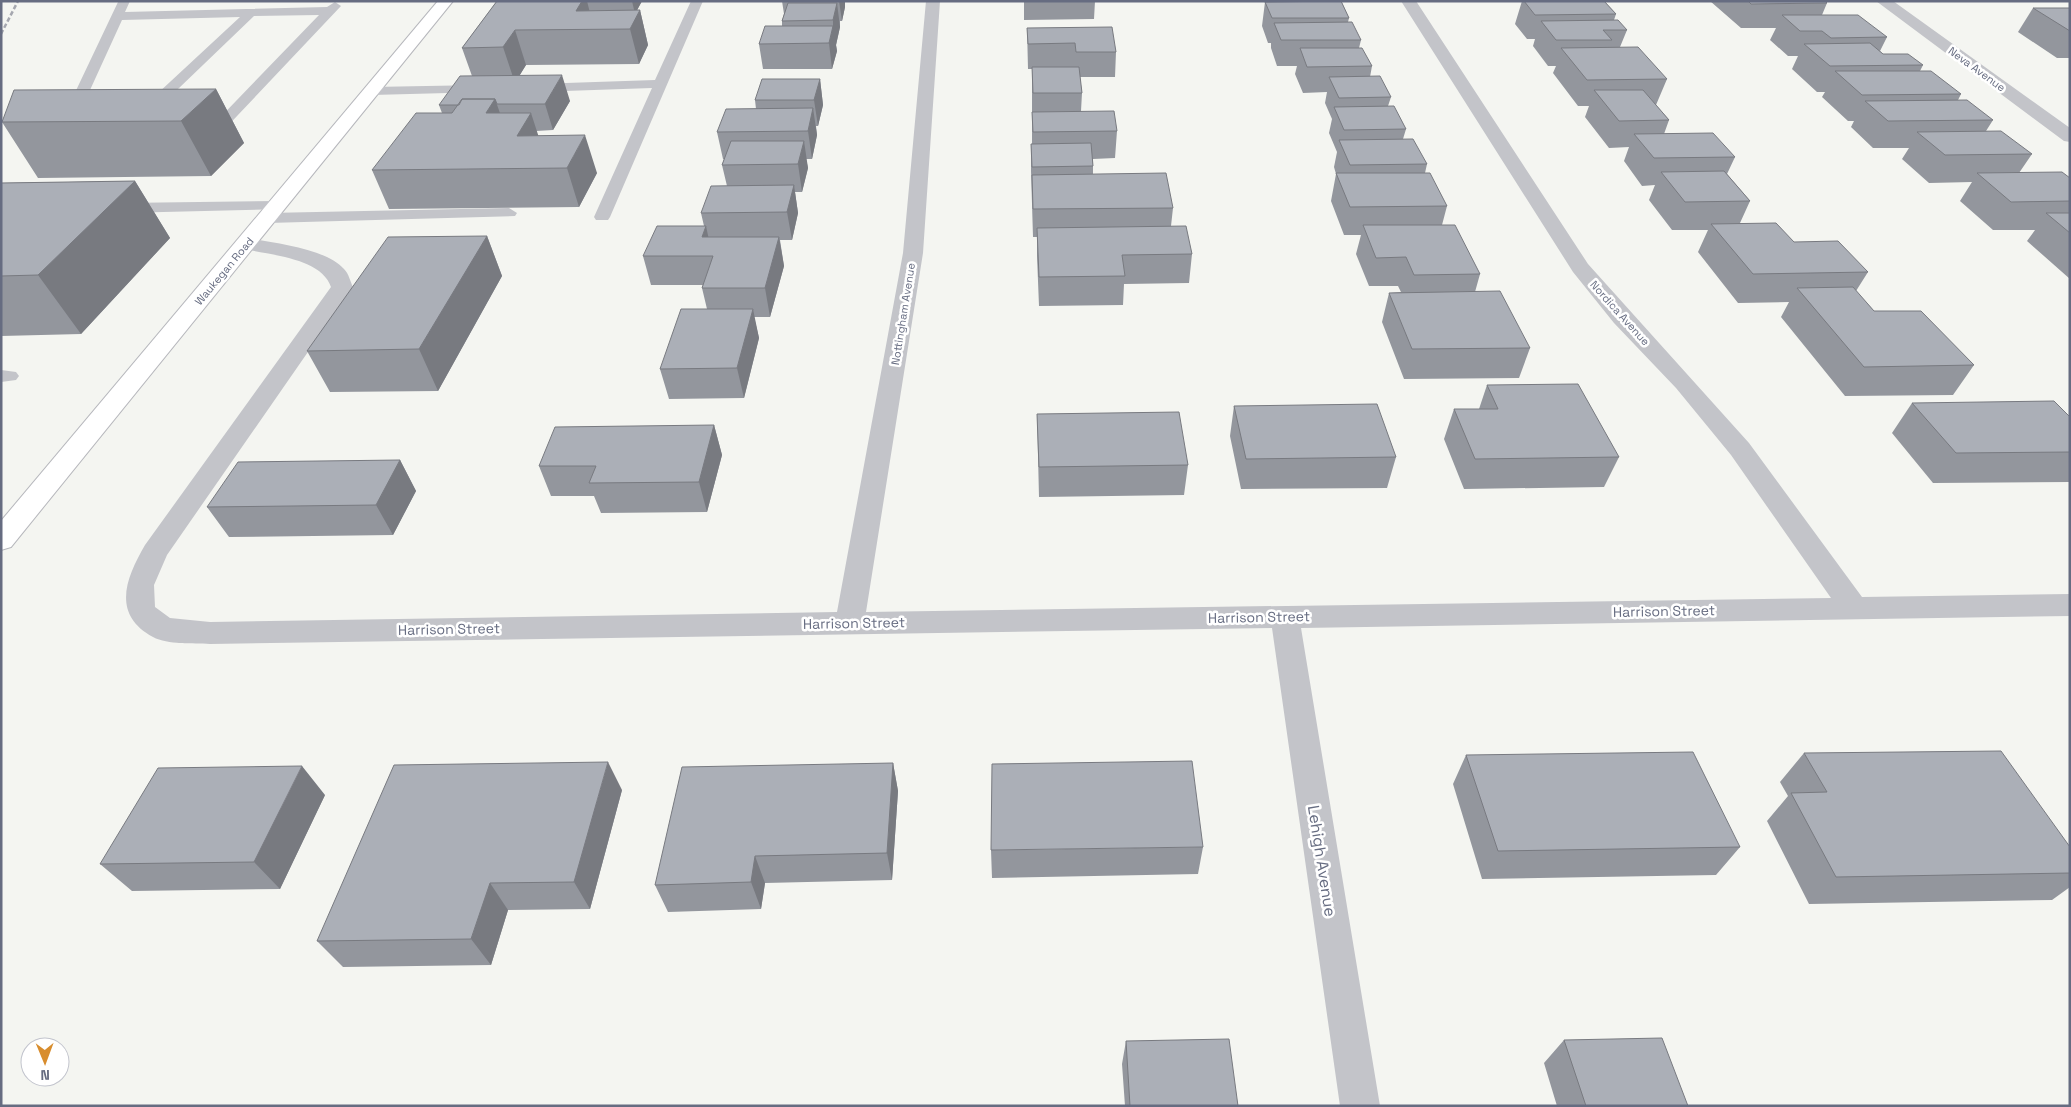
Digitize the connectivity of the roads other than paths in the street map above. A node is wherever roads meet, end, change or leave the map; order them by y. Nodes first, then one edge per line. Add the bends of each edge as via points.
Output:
1 (124, 1) edge
2 (446, 1) edge
3 (697, 1) edge
4 (934, 1) edge
5 (1408, 1) edge
6 (1884, 1) edge
7 (335, 6) edge
8 (251, 13) junction
9 (117, 16) junction
10 (660, 84) junction
11 (520, 88) edge
12 (490, 89) edge
13 (372, 91) junction
14 (78, 101) edge
15 (138, 120) edge
16 (214, 132) dead end
17 (2070, 137) edge
18 (107, 209) edge
19 (273, 212) junction
20 (509, 213) dead end
21 (602, 217) dead end
22 (247, 244) junction
23 (1, 540) edge
24 (2070, 605) edge
25 (1854, 608) junction
26 (1285, 616) junction
27 (850, 623) junction
28 (1360, 1106) edge

1 - 9 lane
2 - 13 main road, Waukegan Road
3 - 10 lane
4 - 27 street, Nottingham Avenue via 913,253
5 - 25 street, Nordica Avenue via 1580,268 1740,449
6 - 17 street, Neva Avenue
7 - 8 lane
7 - 16 lane
8 - 9 lane
8 - 15 lane
9 - 14 lane
10 - 11 lane
10 - 21 lane
12 - 13 lane
13 - 19 main road, Waukegan Road
18 - 19 lane
19 - 20 lane
19 - 22 main road, Waukegan Road
22 - 23 main road, Waukegan Road
22 - 27 street, Harrison Street via 302,256 327,266 338,274 342,287 155,552 140,585 141,611 163,629 210,633
24 - 25 street, Harrison Street
25 - 26 street, Harrison Street
26 - 27 street, Harrison Street
26 - 28 street, Lehigh Avenue

